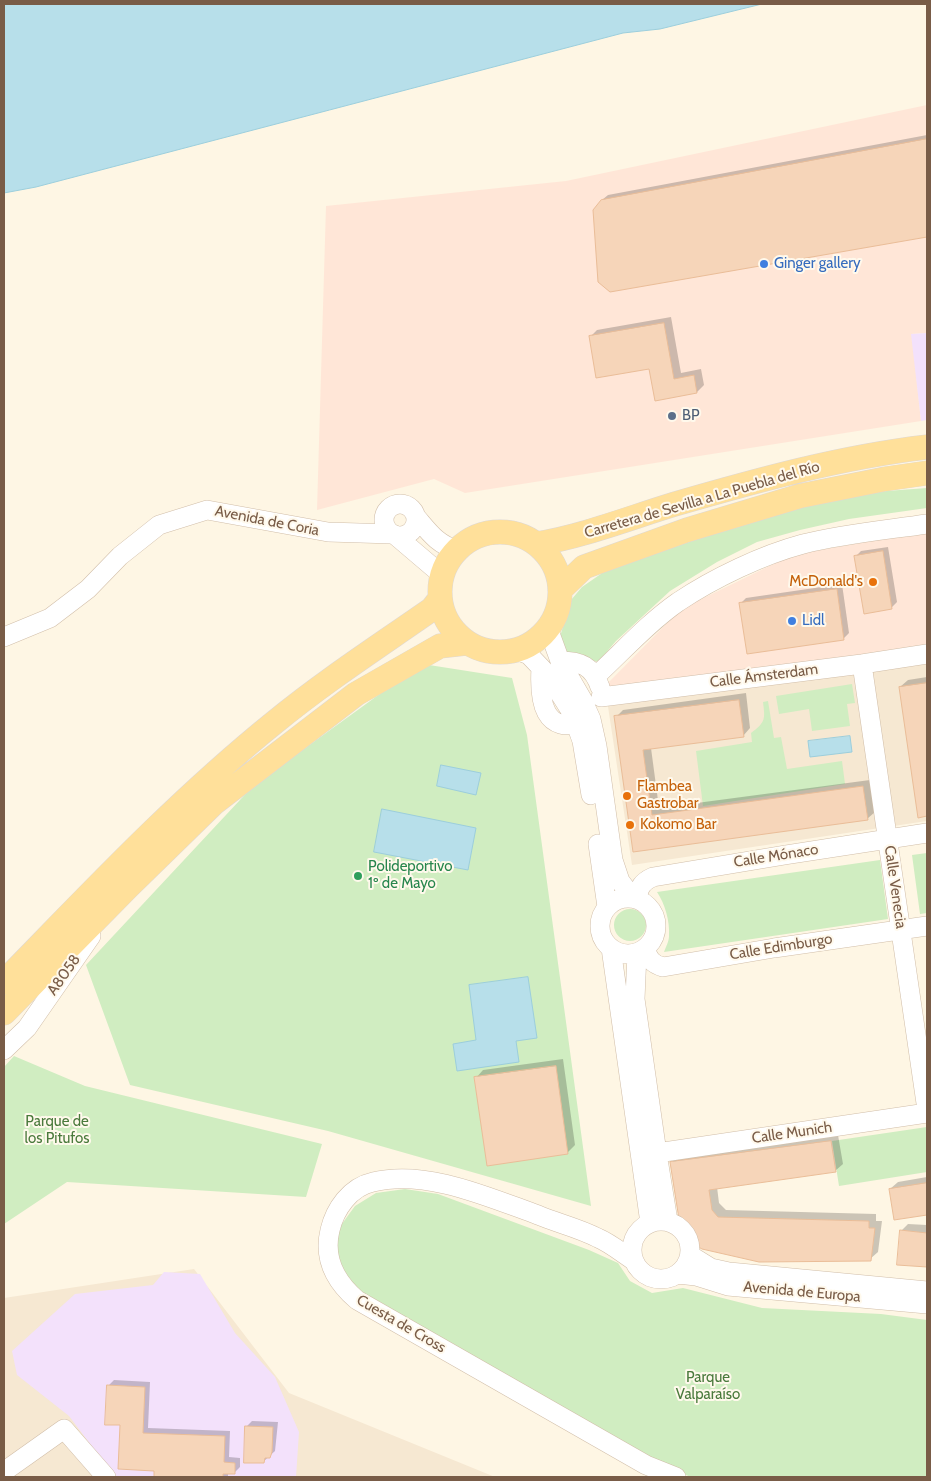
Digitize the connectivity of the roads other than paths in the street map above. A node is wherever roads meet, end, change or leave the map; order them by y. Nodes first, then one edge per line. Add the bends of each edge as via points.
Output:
1 (927, 447) edge
2 (927, 473) edge
3 (927, 524) edge
4 (422, 525) junction
5 (394, 534) junction
6 (536, 544) junction
7 (456, 550) junction
8 (442, 575) junction
9 (560, 590) junction
10 (439, 600) junction
11 (548, 628) junction
12 (4, 638) edge
13 (467, 643) junction
14 (516, 650) junction
15 (927, 654) edge
16 (560, 661) junction
17 (862, 664) junction
18 (596, 676) junction
19 (601, 697) junction
20 (583, 722) junction
21 (927, 833) edge
22 (888, 838) junction
23 (119, 896) junction
24 (634, 898) junction
25 (607, 907) junction
26 (927, 926) edge
27 (901, 929) junction
28 (611, 948) junction
29 (641, 951) junction
30 (4, 982) edge
31 (4, 1014) edge
32 (922, 1035) edge
33 (4, 1050) edge
34 (927, 1111) edge
35 (657, 1153) junction
36 (668, 1221) junction
37 (650, 1223) junction
38 (635, 1235) junction
39 (599, 1238) junction
40 (690, 1255) junction
41 (633, 1260) junction
42 (678, 1274) junction
43 (927, 1290) edge
44 (927, 1304) edge
45 (9, 1469) edge
46 (106, 1477) edge
47 (676, 1477) edge

1 - 6 main road, Carretera de Sevilla a La Puebla del Río via 797,470 675,504 565,540
2 - 9 main road via 800,496 687,530 584,567
3 - 18 street via 801,545 738,570 678,602
4 - 5 street via 415,526 403,536
4 - 5 street via 410,506 394,504 388,509 384,522
4 - 7 street via 446,548
5 - 8 street
5 - 12 street, Avenida de Coria via 328,532 207,510 159,525 120,556 88,589 50,618
6 - 7 main road via 504,532 486,533
6 - 9 main road via 557,573
7 - 8 main road
8 - 10 main road
9 - 11 main road via 557,610
10 - 13 main road via 453,630
10 - 30 main road via 432,609 275,722 201,786
11 - 14 main road via 534,642
11 - 16 street
13 - 14 main road via 498,652
13 - 23 main road via 440,646 356,694 214,803
14 - 20 street via 529,655 548,675 572,713
15 - 17 street, Calle Ámsterdam
16 - 18 street via 574,661
16 - 20 street via 582,699
17 - 19 street, Calle Ámsterdam
17 - 22 street, Calle Venecia
18 - 19 street
19 - 20 street via 597,710
20 - 24 street via 597,746 612,860 620,881
20 - 25 street via 582,741
21 - 22 street, Calle Mónaco
22 - 24 street, Calle Mónaco via 654,877 639,887
22 - 27 street, Calle Venecia
23 - 31 main road
23 - 33 street, A8058 via 27,1028
24 - 25 street via 617,900
24 - 29 street via 647,904 656,918 655,935
25 - 28 street via 600,929
26 - 27 street, Calle Edimburgo
27 - 29 street, Calle Edimburgo via 663,967 654,964
27 - 32 street, Calle Venecia
28 - 29 street via 628,954
28 - 37 street
29 - 35 street via 636,999
32 - 34 street, Calle Venecia
34 - 35 street, Calle Munich
35 - 36 street
36 - 37 street
36 - 40 street via 681,1228 689,1240
37 - 38 street
38 - 39 street, Cuesta de Cross
38 - 41 street via 631,1247
39 - 41 street, Cuesta de Cross
39 - 47 street, Cuesta de Cross via 458,1188 402,1178 371,1182 347,1197 332,1221 328,1248 336,1276 357,1300 646,1465
40 - 42 street
40 - 43 street, Avenida de Europa via 711,1268 729,1272
41 - 42 street via 640,1272 651,1278 664,1280
42 - 44 street, Avenida de Europa via 728,1286
45 - 46 street via 64,1428

